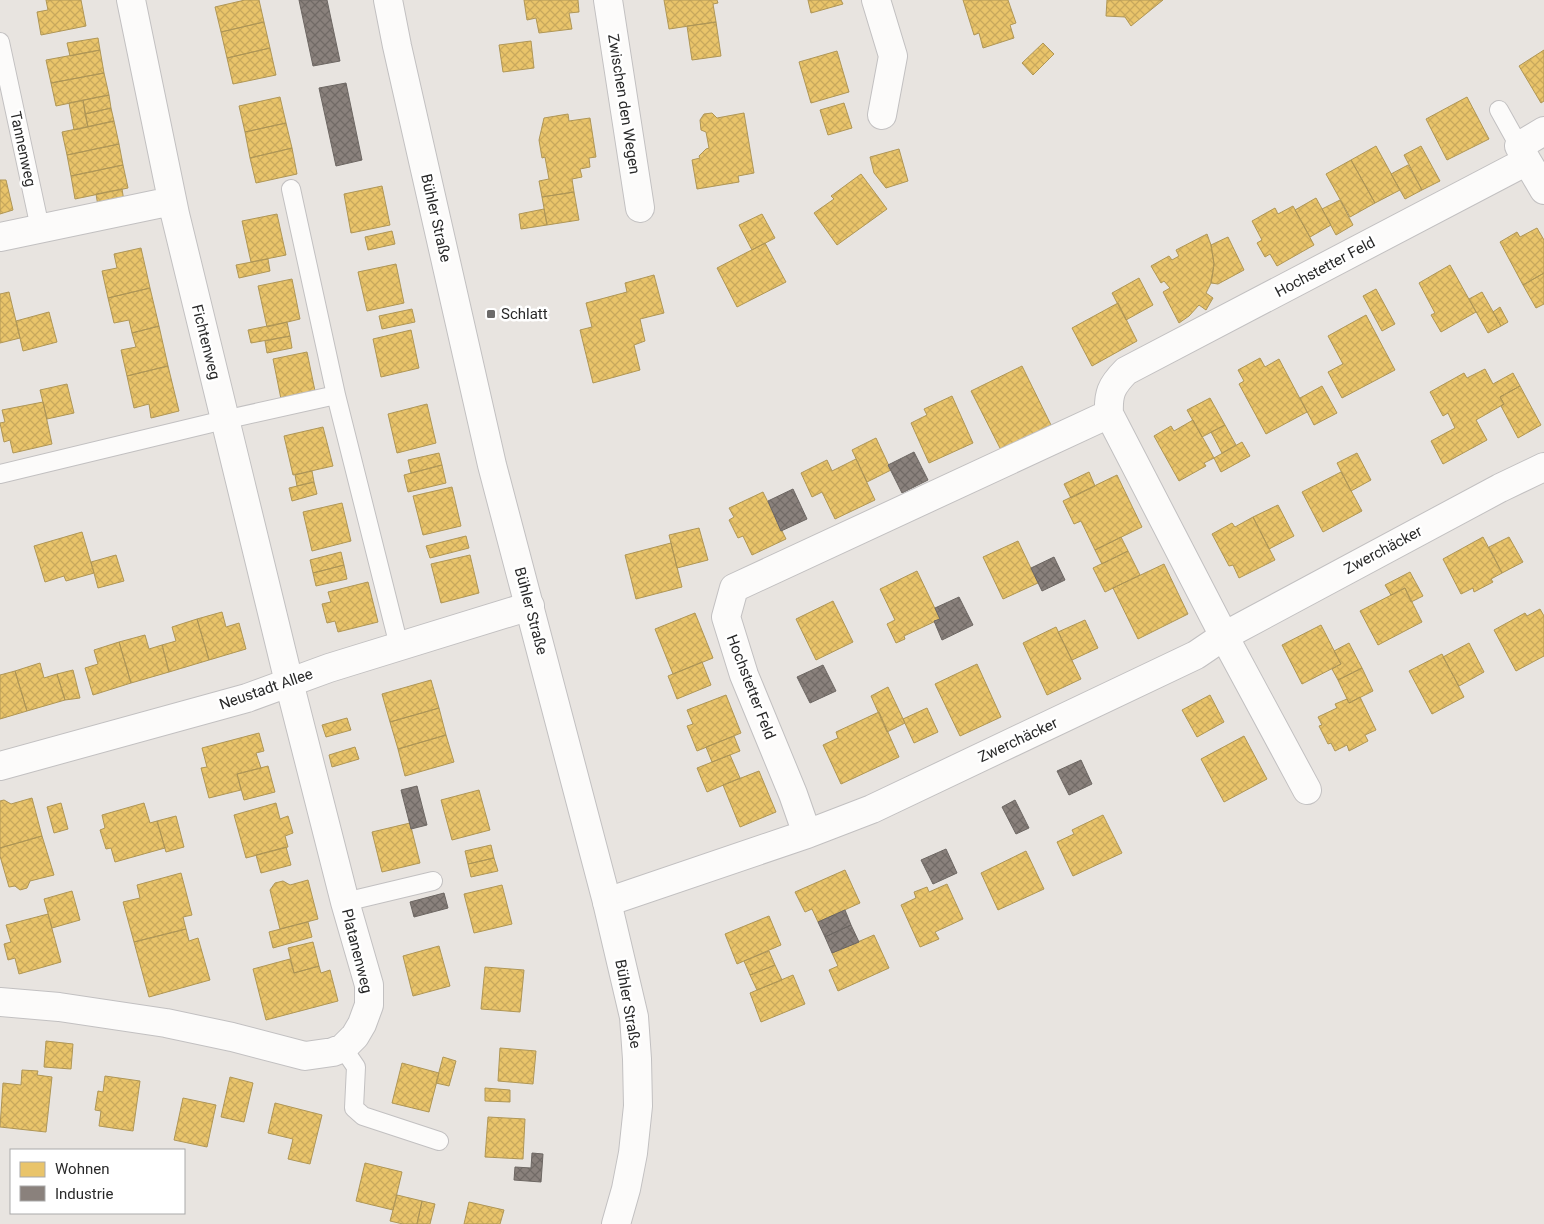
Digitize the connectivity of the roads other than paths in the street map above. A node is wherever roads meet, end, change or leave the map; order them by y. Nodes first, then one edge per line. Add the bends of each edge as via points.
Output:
1 (131, 0) edge
2 (388, 0) edge
3 (608, 0) edge
4 (876, 0) edge
5 (0, 42) edge
6 (1499, 110) dead end
7 (882, 115) dead end
8 (1544, 131) edge
9 (1523, 154) junction
10 (291, 189) dead end
11 (1544, 190) edge
12 (172, 201) junction
13 (640, 208) dead end
14 (40, 228) junction
15 (0, 237) edge
16 (336, 395) junction
17 (1109, 414) junction
18 (224, 420) junction
19 (1544, 467) edge
20 (0, 474) edge
21 (530, 606) junction
22 (1224, 636) junction
23 (399, 646) junction
24 (289, 682) junction
25 (0, 766) edge
26 (1307, 790) dead end
27 (807, 834) junction
28 (433, 881) dead end
29 (345, 902) junction
30 (607, 902) junction
31 (0, 1002) edge
32 (343, 1048) junction
33 (439, 1141) dead end
34 (616, 1224) edge

1 - 12 street, Fichtenweg
2 - 21 street, Bühler Straße via 476,395
3 - 13 street, Zwischen den Wegen
4 - 7 street via 893,56
5 - 14 lane, Tannenweg
6 - 9 lane
8 - 9 street, Hochstetter Feld
9 - 11 street
9 - 17 street, Hochstetter Feld via 1126,371 1114,383 1108,400
10 - 16 lane
12 - 14 street
12 - 18 street, Fichtenweg
14 - 15 street
16 - 18 lane
16 - 23 lane
17 - 22 street
17 - 27 street, Hochstetter Feld via 734,588 726,617 744,675 794,794
18 - 20 lane
18 - 24 street, Fichtenweg
19 - 22 street, Zwerchäcker
21 - 23 street, Neustadt Allee
21 - 30 street, Bühler Straße
22 - 26 street
22 - 27 street, Zwerchäcker via 1196,654 872,809
23 - 24 street, Neustadt Allee
24 - 25 street, Neustadt Allee via 247,698
24 - 29 street, Platanenweg
27 - 30 street
28 - 29 lane
29 - 32 street, Platanenweg via 369,985 369,1005 355,1036
30 - 34 street, Bühler Straße via 634,1017 637,1059 638,1106 633,1153
31 - 32 street via 166,1023 304,1056
32 - 33 lane via 356,1067 354,1108 363,1116

